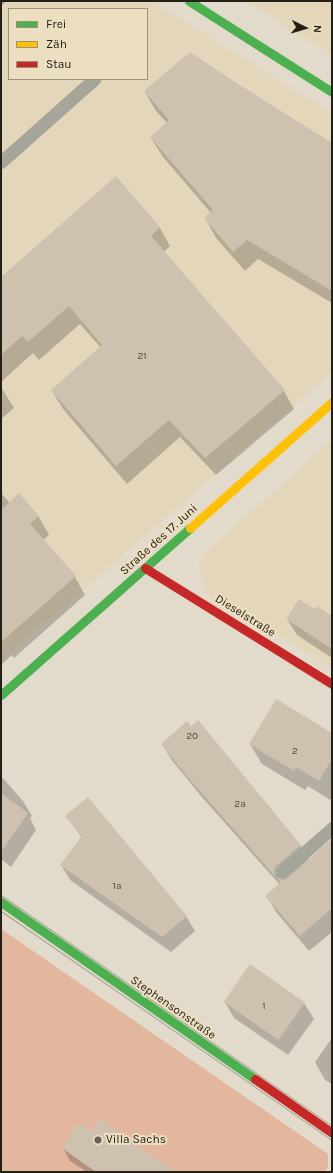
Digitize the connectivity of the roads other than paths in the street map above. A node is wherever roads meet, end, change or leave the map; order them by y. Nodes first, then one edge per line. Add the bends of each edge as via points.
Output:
1 (189, 1) edge
2 (93, 80) edge
3 (332, 92) edge
4 (1, 162) edge
5 (332, 402) edge
6 (145, 568) junction
7 (332, 684) edge
8 (1, 695) edge
9 (332, 828) edge
10 (282, 872) dead end
11 (1, 902) edge
12 (332, 1133) edge

1 - 3 street
2 - 4 lane
5 - 6 street, Straße des 17. Juni
6 - 7 street, Dieselstraße
6 - 8 street, Straße des 17. Juni
9 - 10 lane
11 - 12 street, Stephensonstraße

